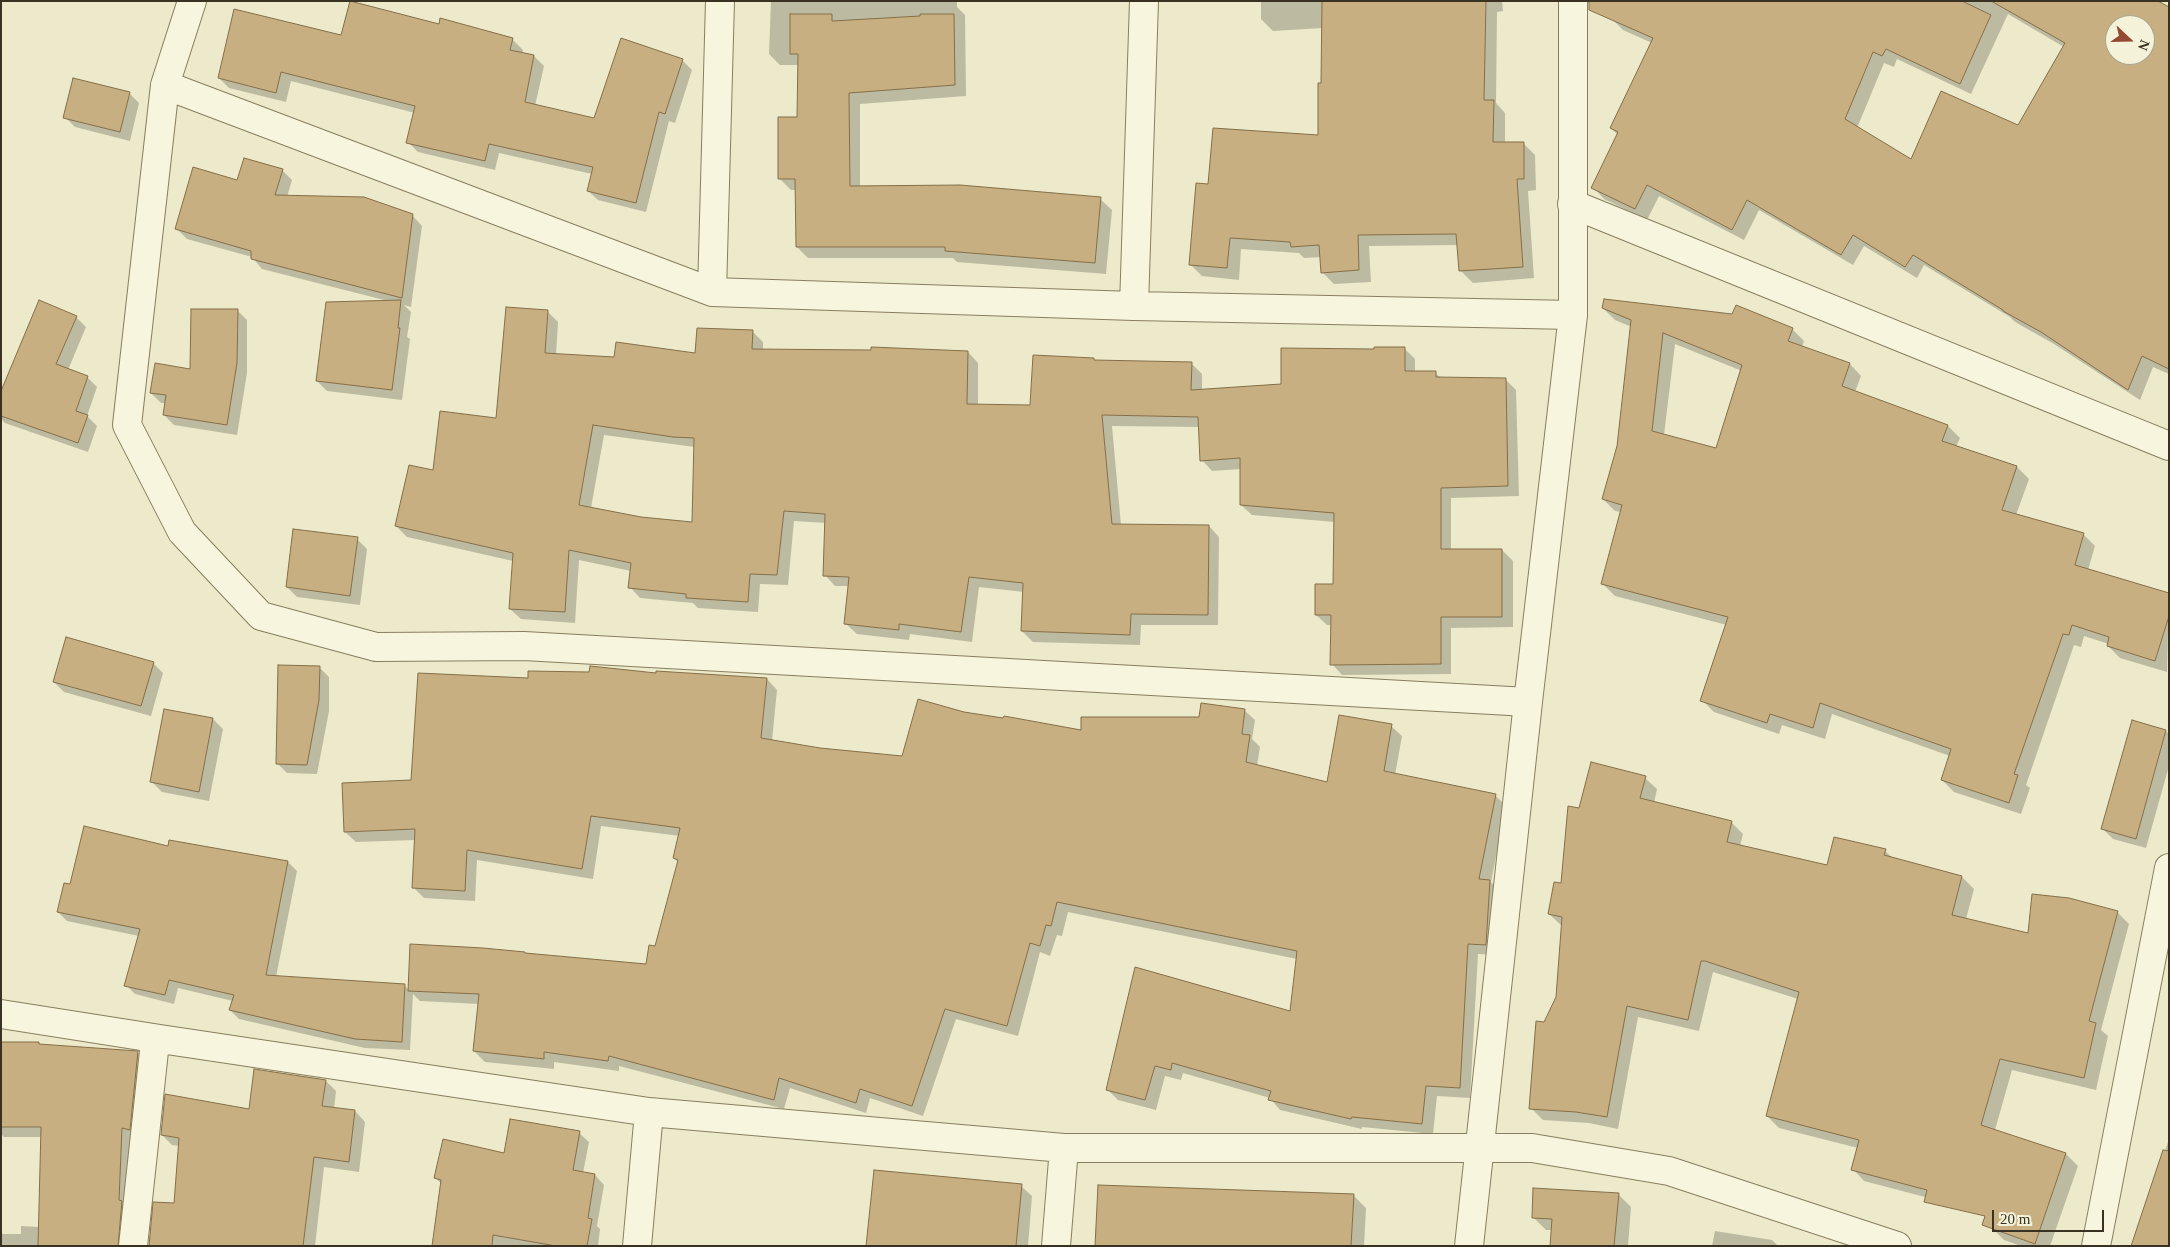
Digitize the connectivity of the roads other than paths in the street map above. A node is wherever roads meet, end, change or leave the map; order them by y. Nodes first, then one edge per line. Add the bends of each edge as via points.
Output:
1 (192, 1) edge
2 (720, 1) edge
3 (1144, 1) edge
4 (1573, 1) edge
5 (165, 85) junction
6 (1572, 204) junction
7 (712, 292) junction
8 (1134, 306) junction
9 (1573, 315) junction
10 (2169, 446) edge
11 (1528, 702) junction
12 (2169, 868) edge
13 (1, 1014) edge
14 (160, 1039) junction
15 (649, 1112) junction
16 (1064, 1148) junction
17 (1479, 1149) junction
18 (133, 1246) edge
19 (637, 1246) edge
20 (1056, 1246) edge
21 (1469, 1246) edge
22 (1897, 1246) edge
23 (2096, 1246) edge

1 - 5 street
2 - 7 street
3 - 8 street
4 - 6 street
5 - 7 street
5 - 11 street via 127,425 182,532 261,616 376,647 524,646
6 - 9 street
6 - 10 street
7 - 8 street
8 - 9 street
9 - 11 street
11 - 17 street
12 - 23 street
13 - 14 street
14 - 15 street
14 - 18 street via 154,1051
15 - 16 street
15 - 19 street
16 - 17 street
16 - 20 street
17 - 21 street
17 - 22 street via 1532,1148 1669,1171

